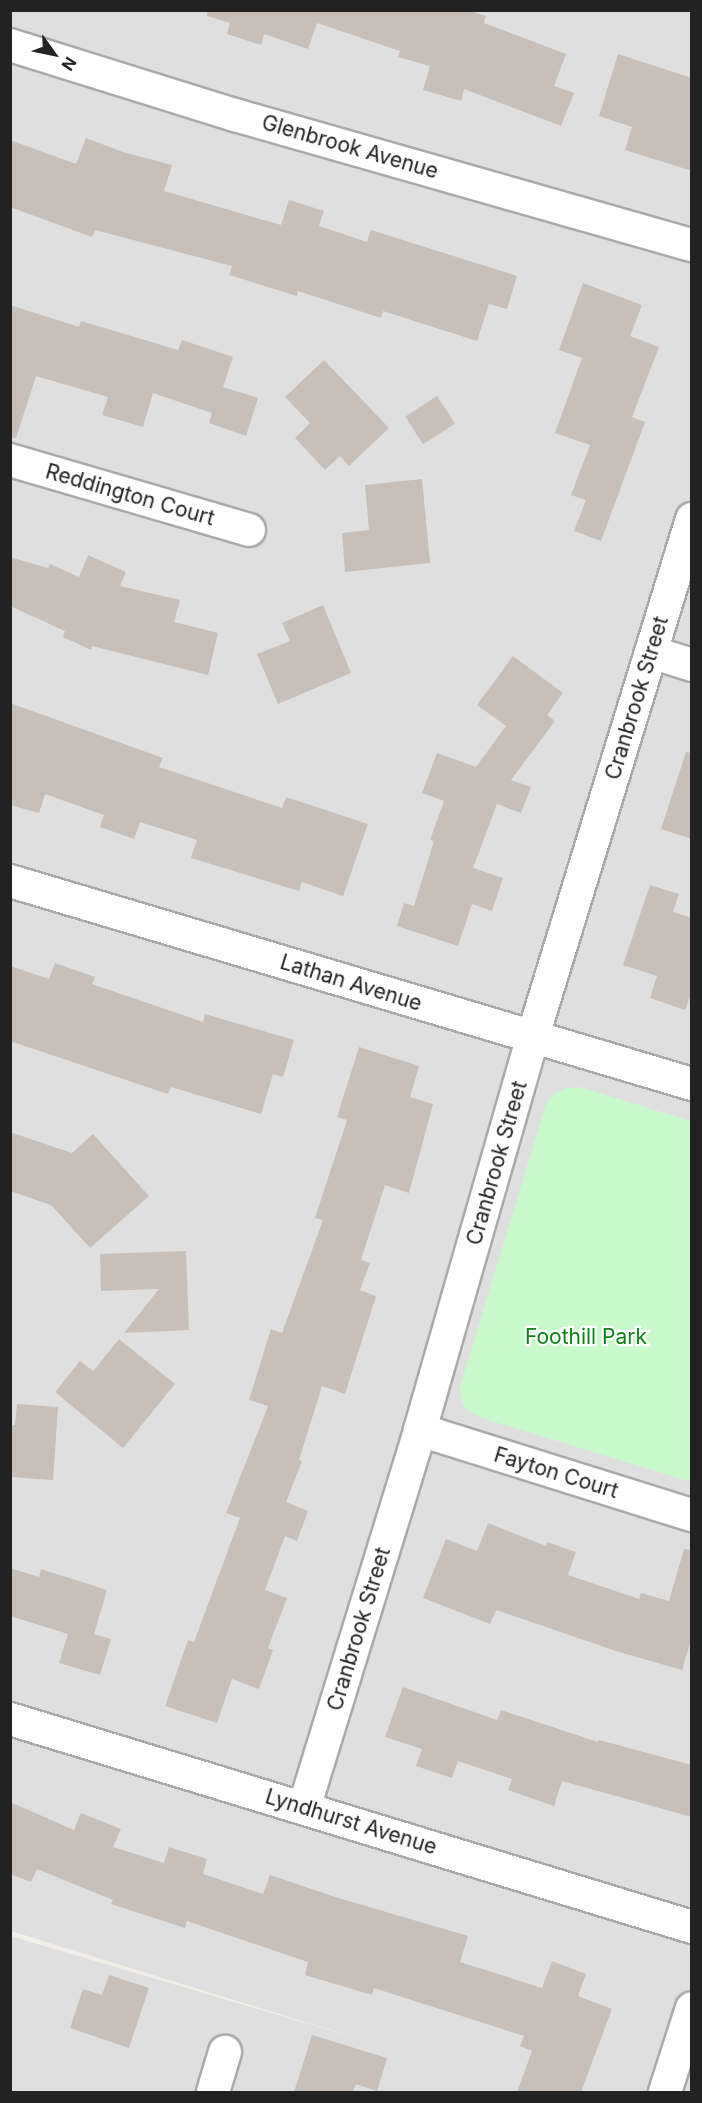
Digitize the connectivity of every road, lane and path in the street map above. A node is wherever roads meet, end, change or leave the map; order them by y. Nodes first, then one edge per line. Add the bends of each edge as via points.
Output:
1 (10, 45) edge
2 (692, 244) edge
3 (10, 460) edge
4 (692, 519) edge
5 (249, 530) dead end
6 (651, 652) junction
7 (692, 665) edge
8 (10, 881) edge
9 (533, 1036) junction
10 (692, 1084) edge
11 (420, 1430) junction
12 (692, 1515) edge
13 (10, 1719) edge
14 (304, 1808) junction
15 (692, 1927) edge
16 (692, 2008) edge
17 (225, 2052) dead end
18 (213, 2092) edge
19 (665, 2092) edge

1 - 2 street, Glenbrook Avenue via 235,115
3 - 5 street, Reddington Court
4 - 6 street, Cranbrook Street
6 - 7 street
6 - 9 street, Cranbrook Street
8 - 9 street, Lathan Avenue
9 - 10 street, Lathan Avenue
9 - 11 street, Cranbrook Street
11 - 12 street, Fayton Court
11 - 14 street, Cranbrook Street
13 - 14 street, Lyndhurst Avenue
14 - 15 street, Lyndhurst Avenue
16 - 19 street
17 - 18 street

